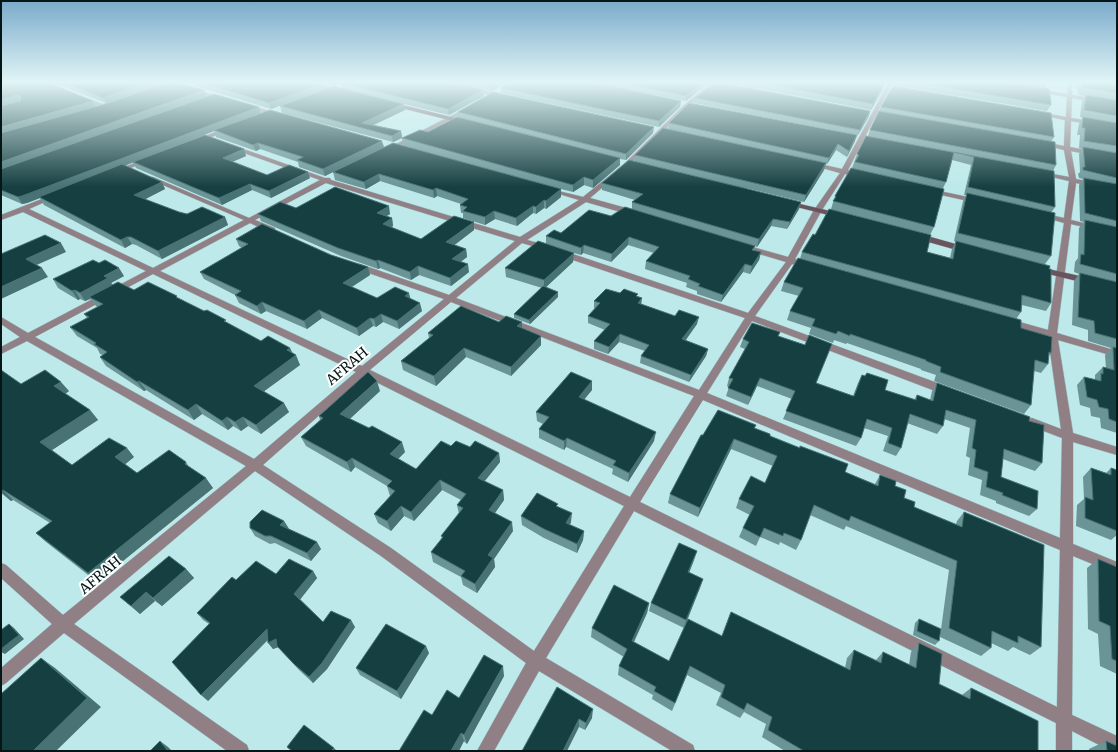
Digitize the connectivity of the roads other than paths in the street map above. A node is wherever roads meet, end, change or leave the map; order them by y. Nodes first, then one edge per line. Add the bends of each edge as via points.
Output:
1 (282, 117) edge
2 (447, 117) edge
3 (675, 117) edge
4 (871, 117) edge
5 (1058, 117) edge
6 (288, 118) edge
7 (451, 118) junction
8 (1069, 119) junction
9 (474, 124) edge
10 (235, 127) edge
11 (1117, 127) edge
12 (205, 138) junction
13 (191, 143) edge
14 (379, 143) edge
15 (1036, 143) edge
16 (398, 148) junction
17 (1067, 148) junction
18 (381, 154) edge
19 (155, 157) edge
20 (1117, 158) edge
21 (806, 163) edge
22 (126, 168) junction
23 (844, 171) junction
24 (1035, 172) edge
25 (111, 174) edge
26 (338, 174) edge
27 (859, 175) edge
28 (324, 180) junction
29 (1073, 180) junction
30 (540, 186) edge
31 (921, 188) edge
32 (1117, 189) edge
33 (60, 194) edge
34 (585, 199) junction
35 (780, 201) edge
36 (982, 202) edge
37 (23, 209) junction
38 (818, 210) junction
39 (1036, 214) edge
40 (639, 215) edge
41 (1, 218) edge
42 (848, 218) edge
43 (249, 220) junction
44 (1067, 221) junction
45 (276, 232) edge
46 (1117, 233) edge
47 (909, 234) edge
48 (521, 240) junction
49 (737, 245) edge
50 (977, 252) edge
51 (790, 261) junction
52 (352, 264) edge
53 (1030, 266) edge
54 (813, 267) edge
55 (152, 271) junction
56 (1060, 274) junction
57 (1096, 283) edge
58 (450, 299) junction
59 (750, 317) junction
60 (998, 319) edge
61 (1, 320) edge
62 (1052, 334) junction
63 (27, 337) junction
64 (1, 351) edge
65 (1117, 354) edge
66 (362, 371) junction
67 (957, 395) edge
68 (701, 396) junction
69 (1024, 420) edge
70 (1068, 436) junction
71 (1117, 451) edge
72 (255, 465) junction
73 (632, 504) junction
74 (1067, 548) junction
75 (1117, 568) edge
76 (1, 569) edge
77 (63, 624) junction
78 (536, 661) junction
79 (1, 678) edge
80 (1064, 720) junction
81 (1117, 745) edge
82 (241, 751) edge
83 (485, 751) edge
84 (687, 751) edge
85 (1064, 751) edge

1 - 6 street
2 - 7 street
3 - 34 street, AFRAH via 627,164
4 - 23 street
5 - 8 street
7 - 9 street
7 - 16 street
8 - 11 street
8 - 17 street
10 - 12 street
12 - 13 street
12 - 28 street
14 - 16 street
15 - 17 street
16 - 18 street
17 - 20 street
17 - 29 street
19 - 22 street
21 - 23 street
22 - 25 street
22 - 43 street
23 - 27 street
23 - 38 street
24 - 29 street
26 - 28 street
28 - 43 street
28 - 48 street
29 - 32 street
29 - 44 street
30 - 34 street
31 - 36 street
33 - 37 street
34 - 40 street
34 - 48 street, AFRAH
35 - 38 street
37 - 41 street
37 - 55 street
38 - 42 street
38 - 51 street
39 - 44 street
43 - 45 street
43 - 55 street
44 - 46 street
44 - 56 street
47 - 50 street
48 - 58 street, AFRAH
48 - 59 street
49 - 51 street
51 - 54 street
51 - 59 street
52 - 58 street
53 - 56 street
55 - 63 street
55 - 66 street
56 - 57 street
56 - 62 street
58 - 66 street, AFRAH
58 - 68 street
59 - 67 street
59 - 68 street
60 - 62 street
61 - 63 street
62 - 65 street
62 - 70 street
63 - 64 street
63 - 72 street
66 - 72 street, AFRAH
66 - 73 street
68 - 73 street
68 - 74 street
69 - 70 street
70 - 71 street
70 - 74 street
72 - 77 street, AFRAH
72 - 78 street via 386,552
73 - 78 street
73 - 80 street
74 - 75 street
74 - 80 street
76 - 77 street
77 - 79 street, AFRAH
77 - 82 street
78 - 83 street
78 - 84 street
80 - 81 street
80 - 85 street

